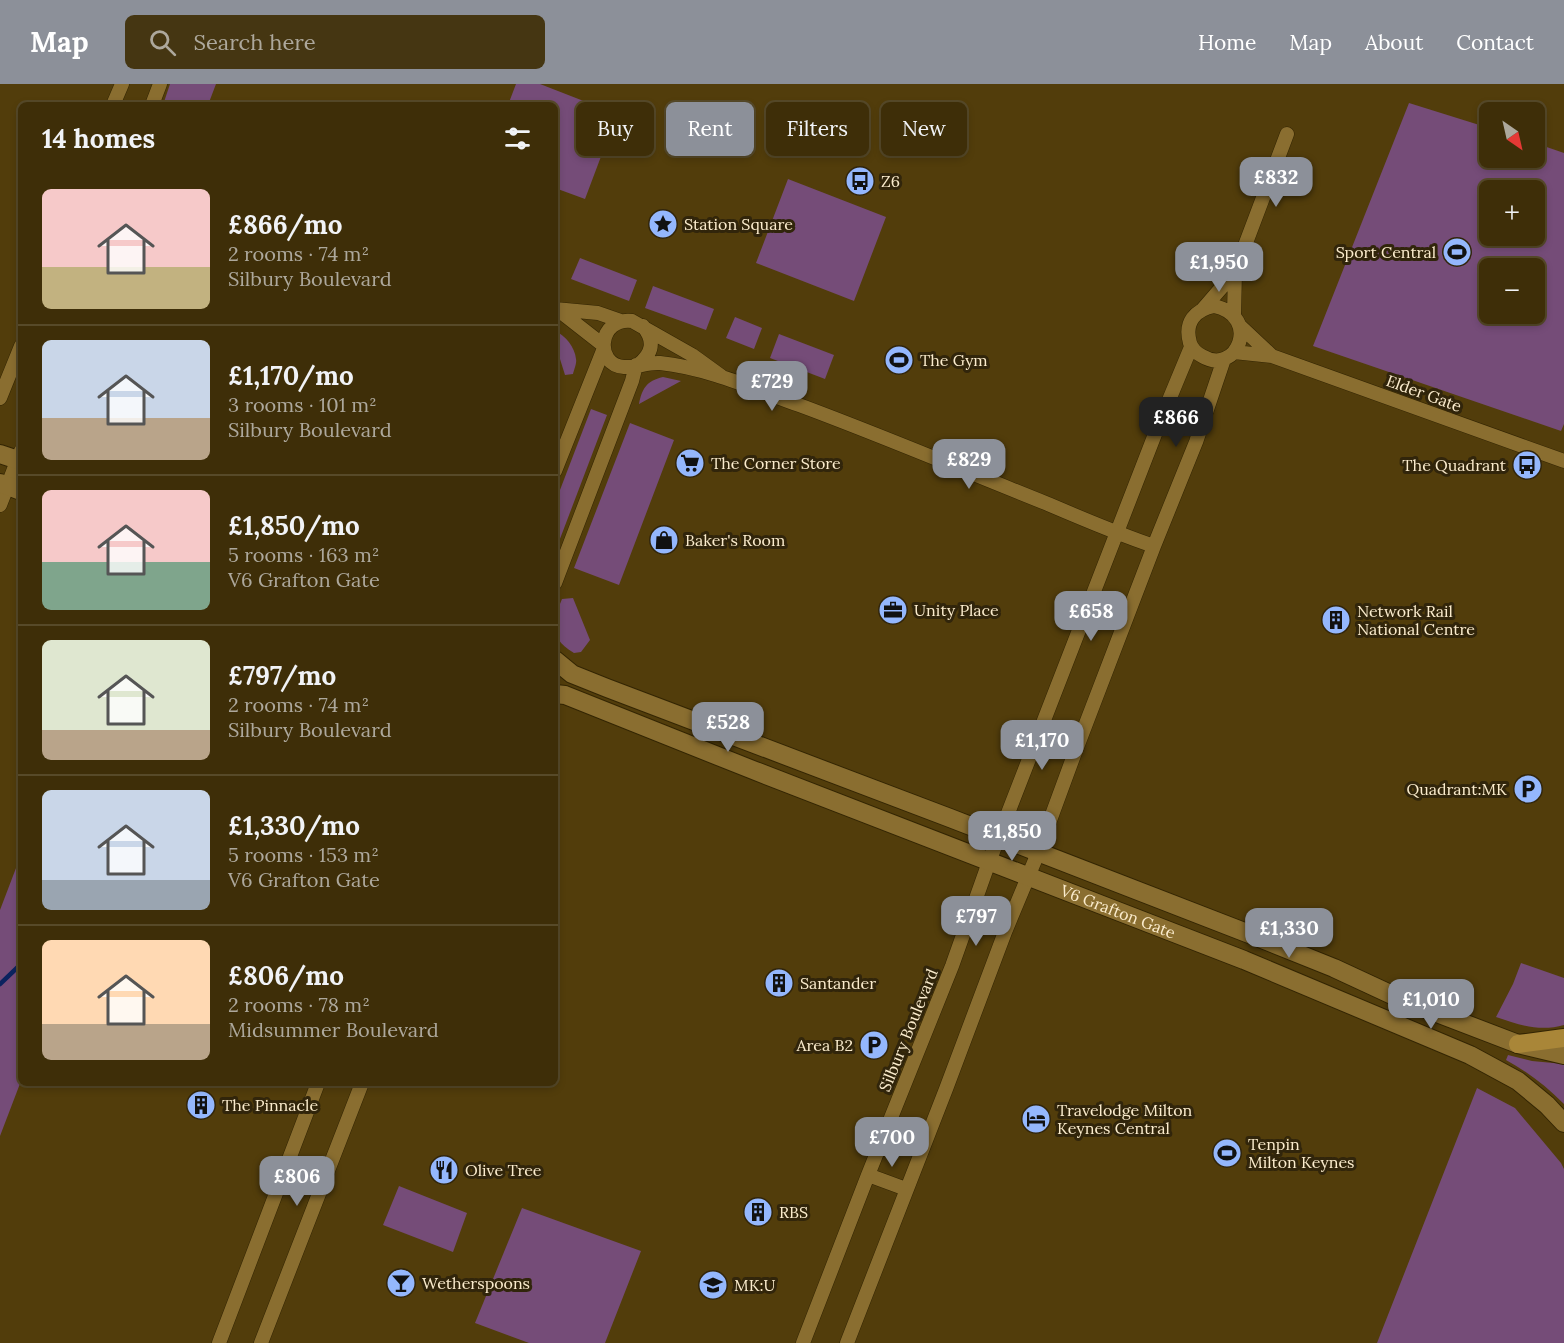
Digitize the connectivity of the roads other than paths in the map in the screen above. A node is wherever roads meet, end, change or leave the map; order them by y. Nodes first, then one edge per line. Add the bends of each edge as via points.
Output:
1 (122, 84) edge
2 (160, 84) edge
3 (114, 102) edge
4 (153, 102) edge
5 (1287, 134) dead end
6 (1235, 272) junction
7 (558, 309) edge
8 (1203, 309) junction
9 (558, 311) edge
10 (621, 321) junction
11 (1237, 321) junction
12 (643, 326) junction
13 (603, 347) junction
14 (1191, 347) junction
15 (18, 354) edge
16 (1229, 356) junction
17 (1272, 356) junction
18 (637, 365) junction
19 (721, 376) junction
20 (2, 392) edge
21 (0, 454) edge
22 (18, 458) edge
23 (1564, 461) edge
24 (558, 463) edge
25 (18, 464) edge
26 (10, 487) edge
27 (0, 506) edge
28 (1117, 532) junction
29 (1154, 546) junction
30 (558, 575) edge
31 (558, 662) edge
32 (558, 694) edge
33 (999, 837) junction
34 (1038, 853) junction
35 (990, 862) junction
36 (1029, 877) junction
37 (1564, 1038) edge
38 (1518, 1044) junction
39 (1564, 1055) edge
40 (317, 1086) edge
41 (361, 1086) edge
42 (1564, 1123) edge
43 (868, 1175) junction
44 (906, 1190) junction
45 (219, 1343) edge
46 (261, 1343) edge
47 (803, 1343) edge
48 (847, 1343) edge

1 - 3 street
2 - 4 street
5 - 6 street
6 - 8 street
6 - 11 street
7 - 10 street via 598,313
8 - 11 street via 1225,309
8 - 14 street via 1192,318 1188,328
9 - 13 street
10 - 12 street
10 - 13 street via 607,331
11 - 16 street via 1239,344
11 - 17 street, Elder Gate
12 - 18 street via 650,338 650,349
12 - 19 street
13 - 18 street via 615,364
13 - 24 street
14 - 16 street via 1211,360
14 - 28 street
15 - 20 street
16 - 17 street, Elder Gate
16 - 29 street
17 - 23 street, Elder Gate
18 - 19 street via 662,363
18 - 30 street
19 - 28 street
21 - 22 street
25 - 26 street
26 - 27 street
28 - 29 street
28 - 33 street
29 - 34 street
31 - 33 street, V6 Grafton Gate via 572,674
32 - 35 street, V6 Grafton Gate
33 - 34 street, V6 Grafton Gate
33 - 35 street, Silbury Boulevard
34 - 36 street
34 - 38 street, V6 Grafton Gate
35 - 36 street, V6 Grafton Gate
35 - 43 street, Silbury Boulevard
36 - 42 street, V6 Grafton Gate via 1244,960 1470,1055 1518,1082
36 - 44 street
37 - 38 main road
38 - 39 street, V6 Grafton Gate
40 - 45 street
41 - 46 street
43 - 44 street
43 - 47 street, Silbury Boulevard
44 - 48 street

